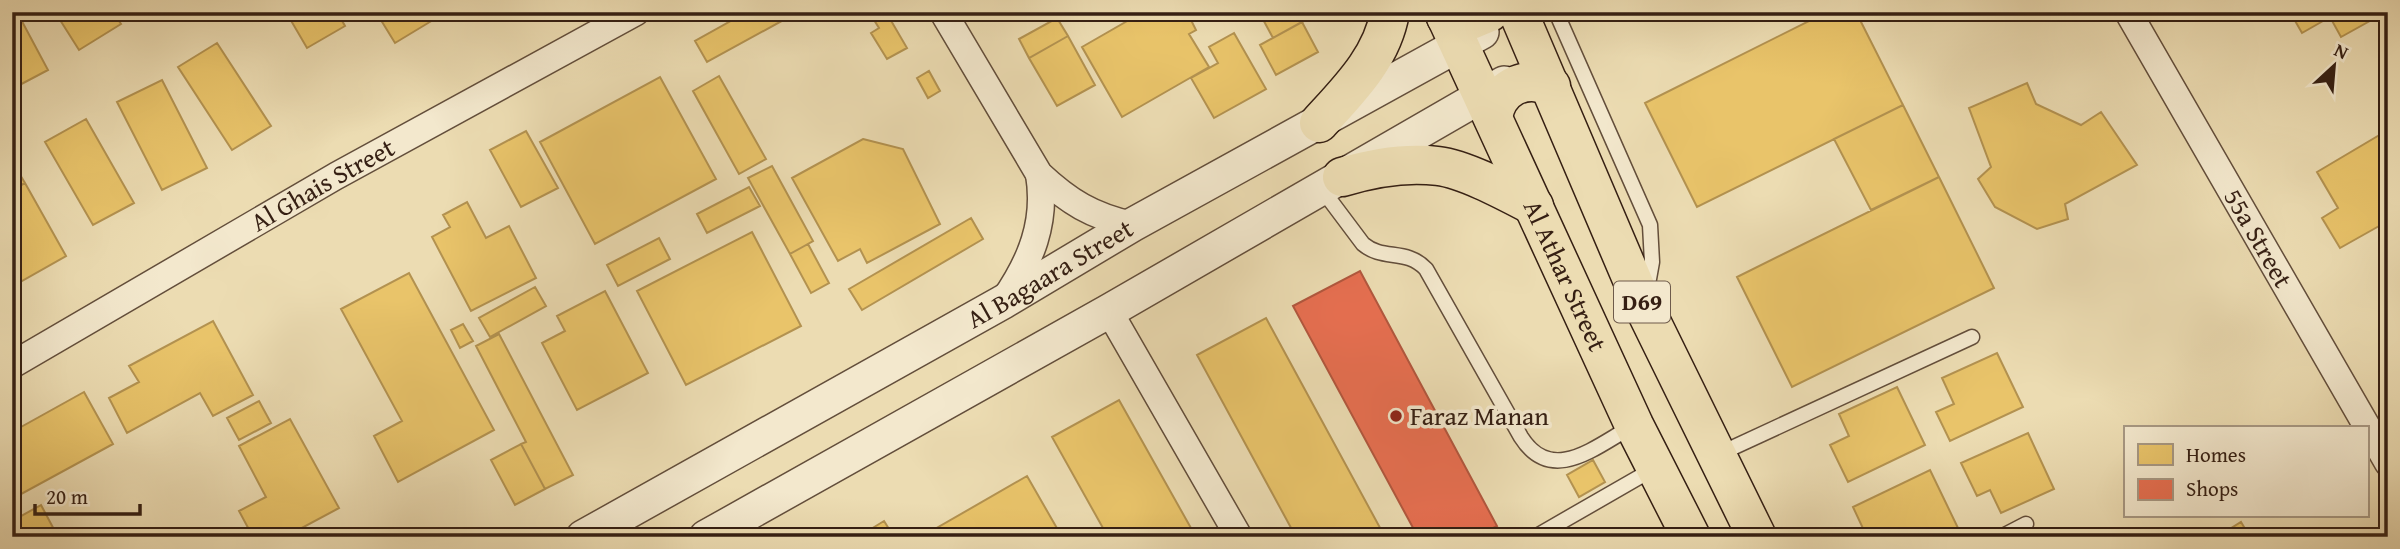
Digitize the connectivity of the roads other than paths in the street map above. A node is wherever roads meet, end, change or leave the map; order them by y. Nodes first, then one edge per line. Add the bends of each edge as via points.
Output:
1 (636, 12) edge
2 (943, 12) edge
3 (1390, 12) edge
4 (1490, 12) edge
5 (1518, 12) edge
6 (1556, 12) edge
7 (2128, 12) edge
8 (1450, 25) edge
9 (1545, 74) junction
10 (1487, 106) junction
11 (1319, 123) junction
12 (1039, 174) junction
13 (1331, 182) junction
14 (1534, 206) junction
15 (1132, 225) junction
16 (1003, 302) junction
17 (1643, 305) junction
18 (1109, 311) junction
19 (1972, 337) dead end
20 (12, 365) edge
21 (1634, 425) junction
22 (2367, 426) edge
23 (2368, 428) edge
24 (1717, 455) junction
25 (2388, 463) edge
26 (1656, 468) junction
27 (2026, 524) dead end
28 (583, 537) edge
29 (706, 537) edge
30 (1239, 537) edge
31 (1535, 537) edge
32 (1691, 537) edge
33 (1757, 537) edge
34 (2001, 537) edge

1 - 20 street, Al Ghais Street via 336,176
2 - 12 street
3 - 11 main road via 1376,53
4 - 8 main road
5 - 8 street, Al Bagaara Street / D69
5 - 9 main road, D69
6 - 17 lane via 1650,225 1652,262
7 - 22 street, 55a Street
8 - 10 main road, Al Athar Street / D69
8 - 11 street, Al Bagaara Street / D69
9 - 10 main road via 1513,86
9 - 17 main road, D69
10 - 13 street
10 - 14 main road, Al Athar Street / D69
11 - 15 street, Al Bagaara Street / D69
12 - 15 street via 1081,208
12 - 16 street via 1042,193 1037,238
13 - 14 main road via 1367,169 1440,166
13 - 18 street
13 - 21 lane via 1370,251 1410,256 1426,269 1535,455 1556,463 1578,457
14 - 21 main road, Al Athar Street / D69
15 - 16 street, Al Bagaara Street / D69
16 - 28 street, Al Bagaara Street / D69
17 - 24 main road, D69
18 - 29 street
18 - 30 street
19 - 24 lane
21 - 26 main road, Al Athar Street / D69
23 - 25 street, 55a Street
24 - 33 main road, D69
26 - 31 lane
26 - 32 main road, Al Athar Street / D69
27 - 34 lane

